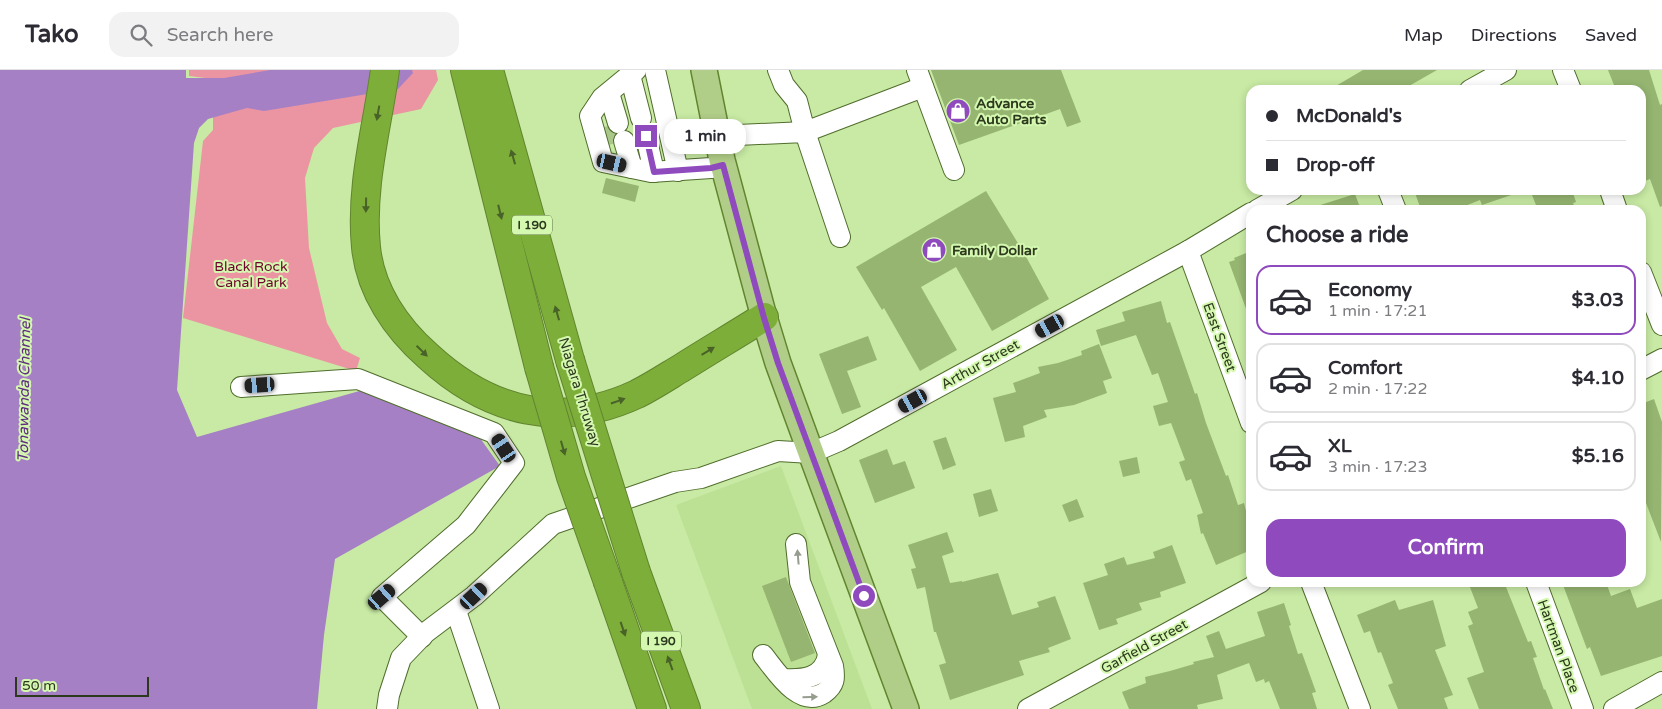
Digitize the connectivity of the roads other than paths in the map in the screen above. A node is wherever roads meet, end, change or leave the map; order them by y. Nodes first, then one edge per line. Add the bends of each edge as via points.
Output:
1 (385, 70) edge
2 (465, 70) edge
3 (655, 70) edge
4 (704, 70) edge
5 (778, 70) edge
6 (1506, 70) edge
7 (1563, 70) edge
8 (637, 72) edge
9 (920, 79) edge
10 (1479, 85) edge
11 (1569, 85) edge
12 (485, 86) edge
13 (604, 98) junction
14 (805, 132) junction
15 (717, 136) junction
16 (613, 140) junction
17 (723, 165) junction
18 (954, 170) dead end
19 (667, 171) junction
20 (1283, 195) edge
21 (1266, 205) edge
22 (1246, 216) edge
23 (840, 237) dead end
24 (1188, 251) junction
25 (1646, 285) edge
26 (764, 318) junction
27 (1662, 325) edge
28 (1662, 358) edge
29 (1646, 367) edge
30 (241, 387) dead end
31 (1246, 409) edge
32 (811, 453) junction
33 (796, 544) dead end
34 (1251, 587) edge
35 (1313, 587) edge
36 (1538, 587) edge
37 (456, 611) junction
38 (422, 637) junction
39 (763, 654) dead end
40 (1662, 682) edge
41 (387, 709) edge
42 (489, 709) edge
43 (652, 709) edge
44 (686, 709) edge
45 (906, 709) edge
46 (1028, 709) edge
47 (1360, 709) edge
48 (1583, 709) edge
49 (1614, 709) edge

1 -> 26 highway via 366,194 366,247 370,267 381,299 405,332 432,360 469,388 522,410 586,410 637,394
2 - 12 highway, Niagara Thruway / I 190
3 - 19 street
4 - 15 main road
5 - 14 street via 784,85 797,101
6 - 10 street
7 - 11 street
8 - 13 street
8 - 19 street via 650,125
9 - 14 street
9 - 18 street
12 -> 43 highway, Niagara Thruway / I 190, bridge via 539,367 571,477
44 -> 12 highway, Niagara Thruway / I 190, bridge via 636,572
13 - 16 street
13 - 16 street via 590,116 603,162
14 - 15 street
14 - 23 street
15 - 17 main road
16 - 19 street via 632,168
17 - 19 street
17 - 26 main road
20 - 21 street
22 - 24 street, Arthur Street
24 - 31 street, East Street
24 - 32 street, Arthur Street via 839,442
25 - 27 street
26 - 32 main road
28 - 29 street
30 - 38 street via 358,380 494,432 514,464 466,526 382,597
32 - 37 street via 778,451 553,524
32 - 45 main road
39 -> 33 street via 794,693 803,698 821,696 835,680 833,666 800,582
34 - 46 street, Garfield Street
35 - 47 street
36 - 48 street, Hartman Place
37 - 38 street
37 - 42 street
38 - 41 street via 401,658
40 - 49 street

